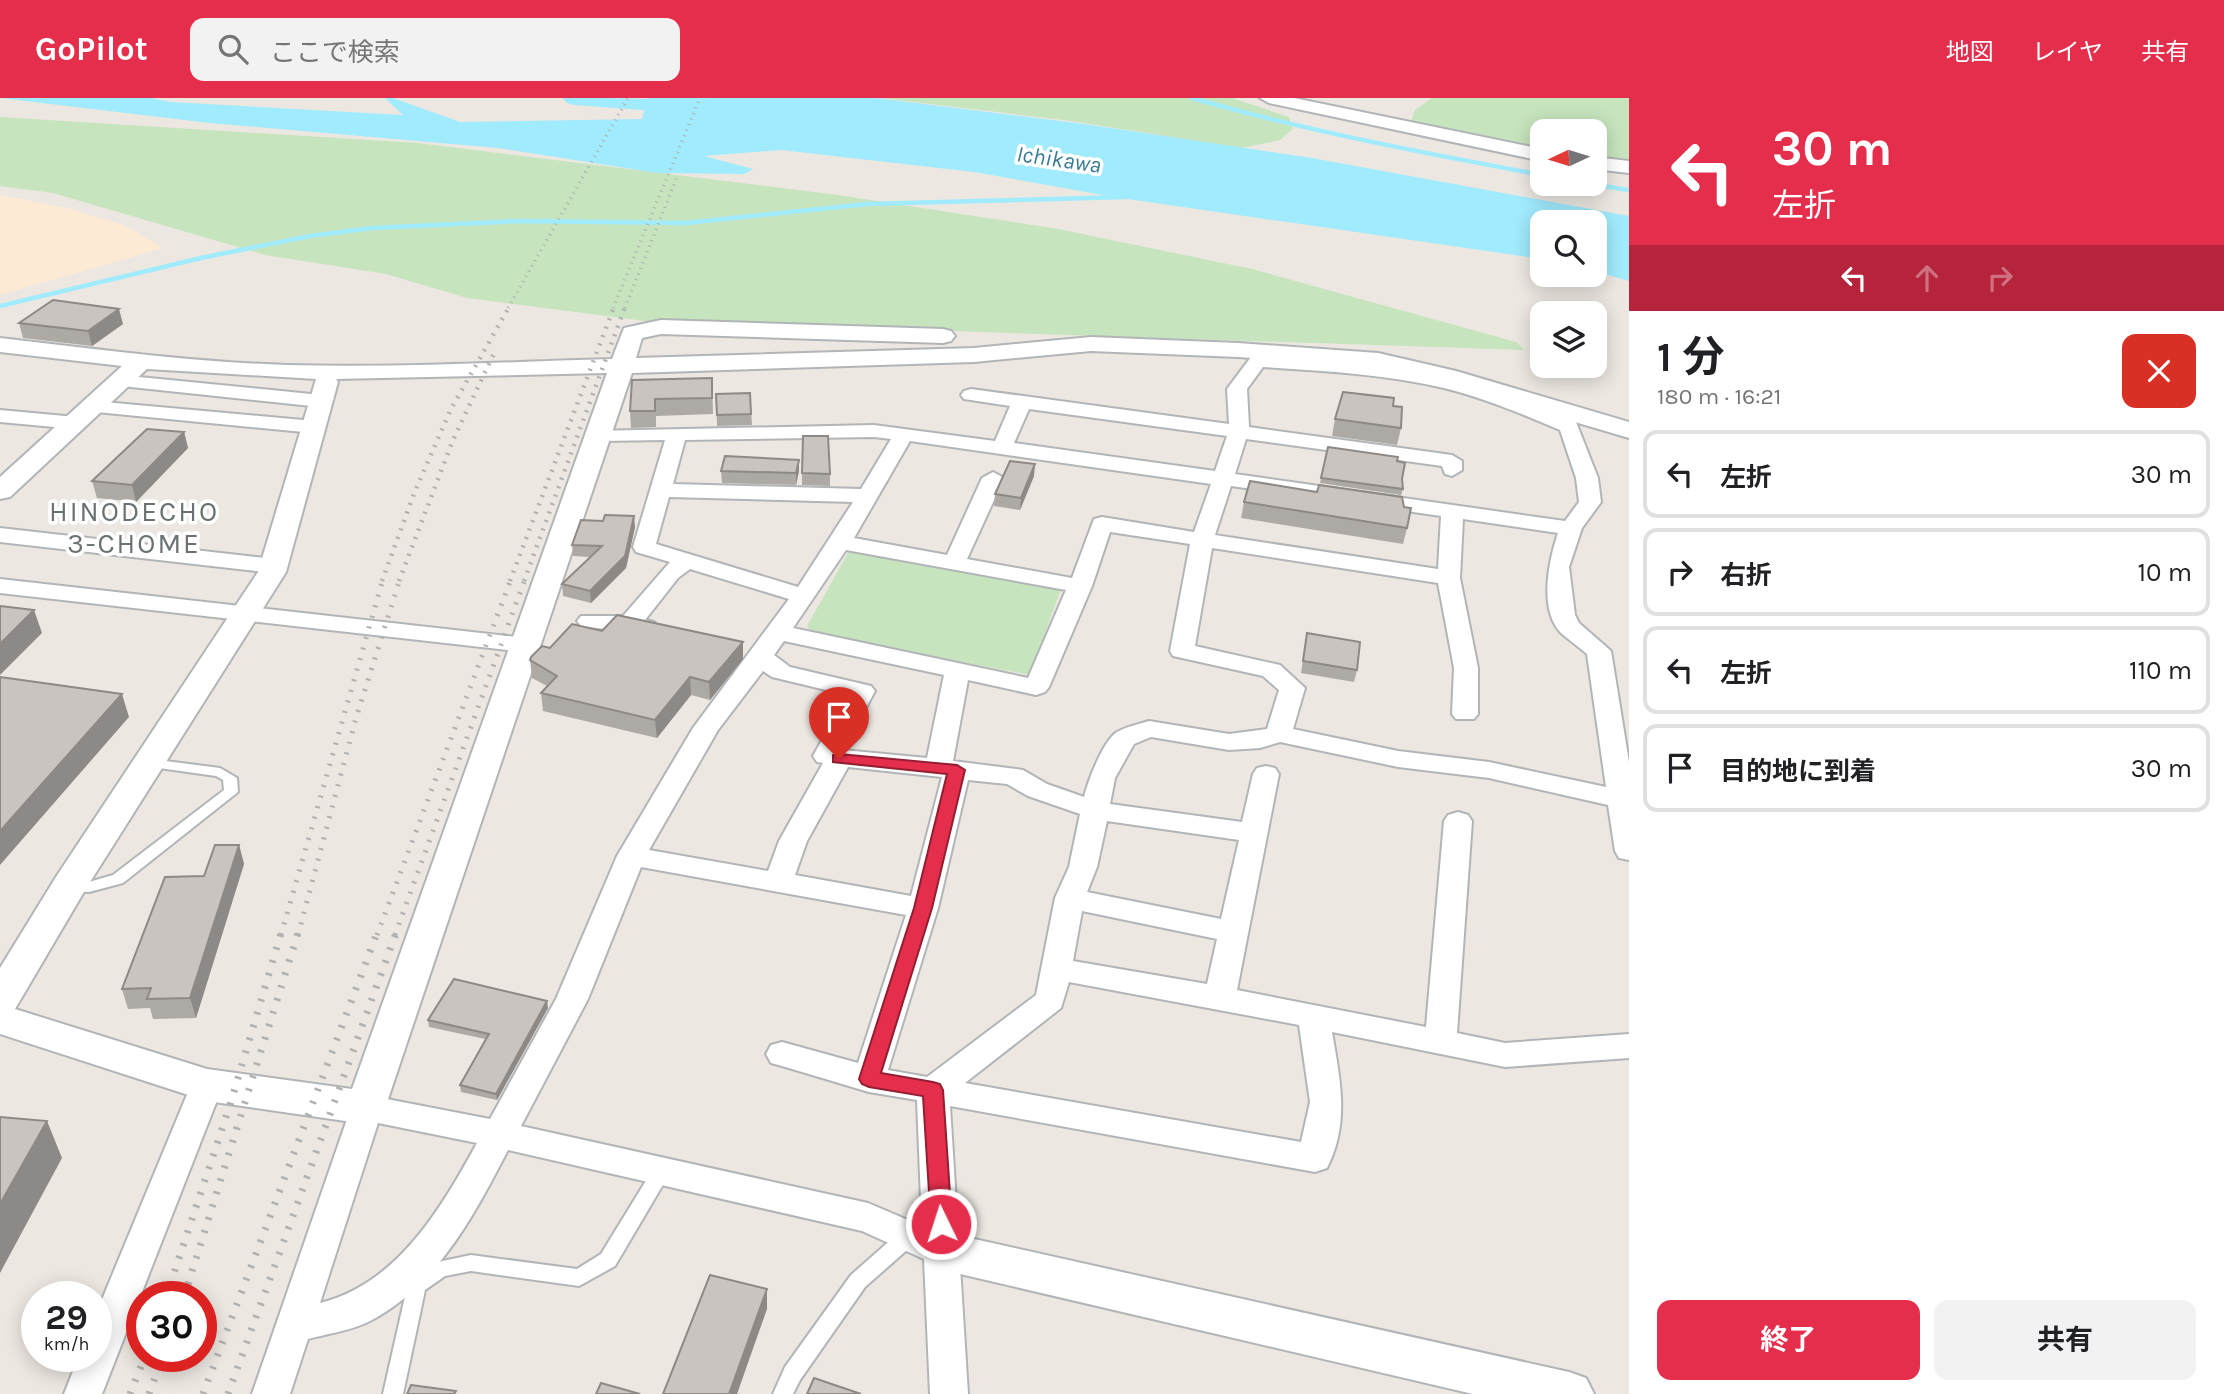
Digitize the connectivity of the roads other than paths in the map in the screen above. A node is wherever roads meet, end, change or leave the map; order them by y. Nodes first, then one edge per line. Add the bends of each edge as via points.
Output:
1 (1269, 98) edge
2 (1530, 152) edge
3 (1607, 164) edge
4 (1629, 167) edge
5 (0, 345) edge
6 (141, 361) junction
7 (621, 366) junction
8 (1447, 379) junction
9 (119, 382) junction
10 (971, 395) dead end
11 (1022, 402) junction
12 (320, 403) junction
13 (85, 415) junction
14 (0, 416) edge
15 (1629, 430) edge
16 (1239, 431) junction
17 (677, 433) junction
18 (904, 434) junction
19 (600, 435) junction
20 (1002, 447) junction
21 (1452, 470) dead end
22 (1224, 477) junction
23 (993, 478) dead end
24 (661, 490) junction
25 (0, 491) edge
26 (867, 496) junction
27 (1452, 513) junction
28 (1571, 527) junction
29 (0, 535) edge
30 (1202, 540) junction
31 (840, 542) junction
32 (687, 559) junction
33 (954, 563) junction
34 (274, 566) junction
35 (1449, 578) junction
36 (0, 586) edge
37 (1080, 586) junction
38 (803, 596) junction
39 (246, 614) junction
40 (589, 621) dead end
41 (629, 624) junction
42 (670, 633) edge
43 (761, 644) junction
44 (526, 645) junction
45 (957, 670) junction
46 (1465, 714) dead end
47 (1279, 734) junction
48 (839, 759) junction
49 (150, 763) junction
50 (947, 769) junction
51 (1266, 775) dead end
52 (1626, 800) edge
53 (1096, 808) junction
54 (1458, 821) dead end
55 (1252, 832) junction
56 (1629, 850) edge
57 (631, 856) junction
58 (777, 884) junction
59 (69, 887) junction
60 (1070, 898) junction
61 (923, 908) junction
62 (1232, 932) junction
63 (1056, 969) junction
64 (1220, 998) junction
65 (0, 1001) edge
66 (1313, 1016) junction
67 (0, 1019) edge
68 (1441, 1040) junction
69 (1629, 1046) edge
70 (782, 1054) dead end
71 (869, 1079) junction
72 (207, 1085) junction
73 (933, 1090) junction
74 (366, 1108) junction
75 (498, 1134) junction
76 (662, 1171) junction
77 (926, 1243) junction
78 (294, 1326) junction
79 (83, 1394) edge
80 (271, 1394) edge
81 (393, 1394) edge
82 (783, 1394) edge
83 (949, 1394) edge
84 (1569, 1394) edge

1 - 2 street
3 - 4 street
5 - 6 street
6 - 7 street via 286,372
6 - 9 street
7 - 8 street via 632,333 661,327 954,336 974,355 1091,344 1238,350 1378,360
7 - 19 street
8 - 15 street
8 - 16 street via 1258,361 1237,389
8 - 28 street via 1569,426 1587,478 1590,502
9 - 12 street
9 - 13 street
10 - 11 street
11 - 16 street
11 - 20 street
12 - 13 street
12 - 34 street
13 - 14 street
13 - 25 street
16 - 21 street via 1451,461
16 - 22 street
17 - 18 street
17 - 19 street
17 - 24 street
18 - 20 street
18 - 26 street
19 - 44 street
20 - 22 street
22 - 27 street
22 - 30 street
23 - 33 street
24 - 26 street
24 - 32 street via 644,547
26 - 31 street
27 - 28 street
27 - 35 street
28 - 52 street via 1558,567 1563,615 1569,627 1599,651
29 - 34 street
30 - 35 street
30 - 37 street via 1102,524
30 - 47 street via 1182,651 1271,670 1292,688
31 - 33 street
31 - 38 street
32 - 38 street
32 - 41 street
33 - 37 street
34 - 39 street
35 - 46 street via 1466,668
36 - 39 street
37 - 45 street via 1036,687
38 - 43 street
39 - 44 street
39 - 49 street
40 - 41 street
41 - 42 street
43 - 45 street
43 - 48 street via 781,672 862,691 826,756
43 - 57 street
44 - 74 street
45 - 50 street
47 - 52 street via 1398,759 1489,770
47 - 53 street via 1229,743 1149,729 1124,739 1102,778
48 - 50 street
48 - 58 street via 793,841
49 - 59 street
49 - 59 lane via 220,772 230,778 230,792 118,879
50 - 53 street via 1014,776 1033,790
50 - 61 street
51 - 55 street
52 - 56 street
53 - 55 street via 1104,813
53 - 60 street via 1083,867
54 - 68 street
55 - 62 street
57 - 58 street
57 - 75 street via 572,999
58 - 61 street
59 - 65 street
60 - 62 street
60 - 63 street
61 - 71 street
62 - 64 street
63 - 64 street
63 - 73 street via 1050,1000
64 - 66 street
66 - 68 street
66 - 73 street via 1327,1102 1315,1158
67 - 72 street
68 - 69 street via 1505,1055
70 - 71 street
71 - 73 street
72 - 74 street
72 - 79 street
73 - 77 street
74 - 75 street
74 - 78 street
75 - 76 street
75 - 78 street via 456,1215 396,1284 354,1311
76 - 77 street via 869,1218
76 - 81 lane via 608,1260 579,1278 471,1263 440,1269 416,1285
77 - 82 lane via 858,1281 792,1374
77 - 83 street
77 - 84 street
78 - 80 street

